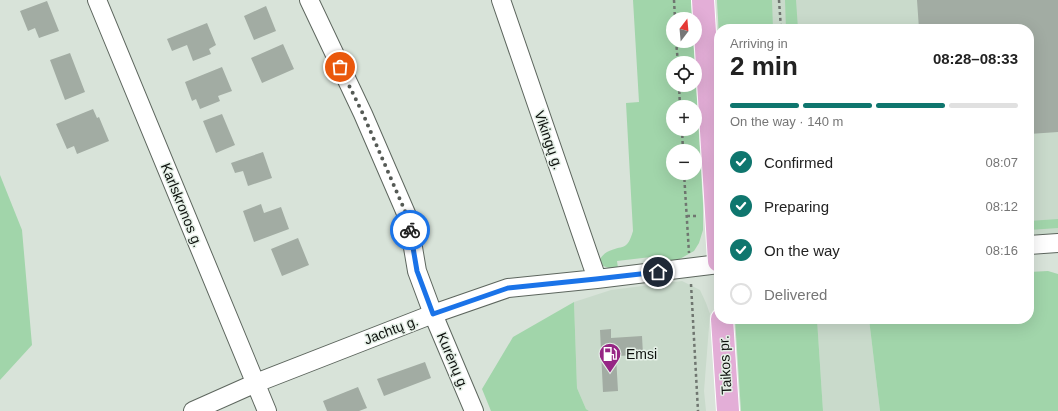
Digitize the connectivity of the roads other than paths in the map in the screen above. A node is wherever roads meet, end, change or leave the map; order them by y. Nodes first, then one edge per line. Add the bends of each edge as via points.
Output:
1 (97, 0) edge
2 (309, 0) edge
3 (501, 0) edge
4 (703, 0) edge
5 (714, 181) edge
6 (1058, 243) edge
7 (1034, 245) edge
8 (714, 264) edge
9 (596, 279) junction
10 (433, 314) junction
11 (722, 324) edge
12 (256, 383) junction
13 (194, 411) edge
14 (267, 411) edge
15 (474, 411) edge
16 (728, 411) edge

1 - 12 street, Karlskronos g.
2 - 10 street, Kurėnų g. via 363,114 408,218 417,271
3 - 9 street, Vikingų g.
4 - 5 main road
6 - 7 street
8 - 9 street, Jachtų g.
9 - 10 street, Jachtų g. via 508,288
10 - 12 street, Jachtų g.
10 - 15 street, Kurėnų g.
11 - 16 main road, Taikos pr.
12 - 13 street, Jachtų g.
12 - 14 street, Karlskronos g.

